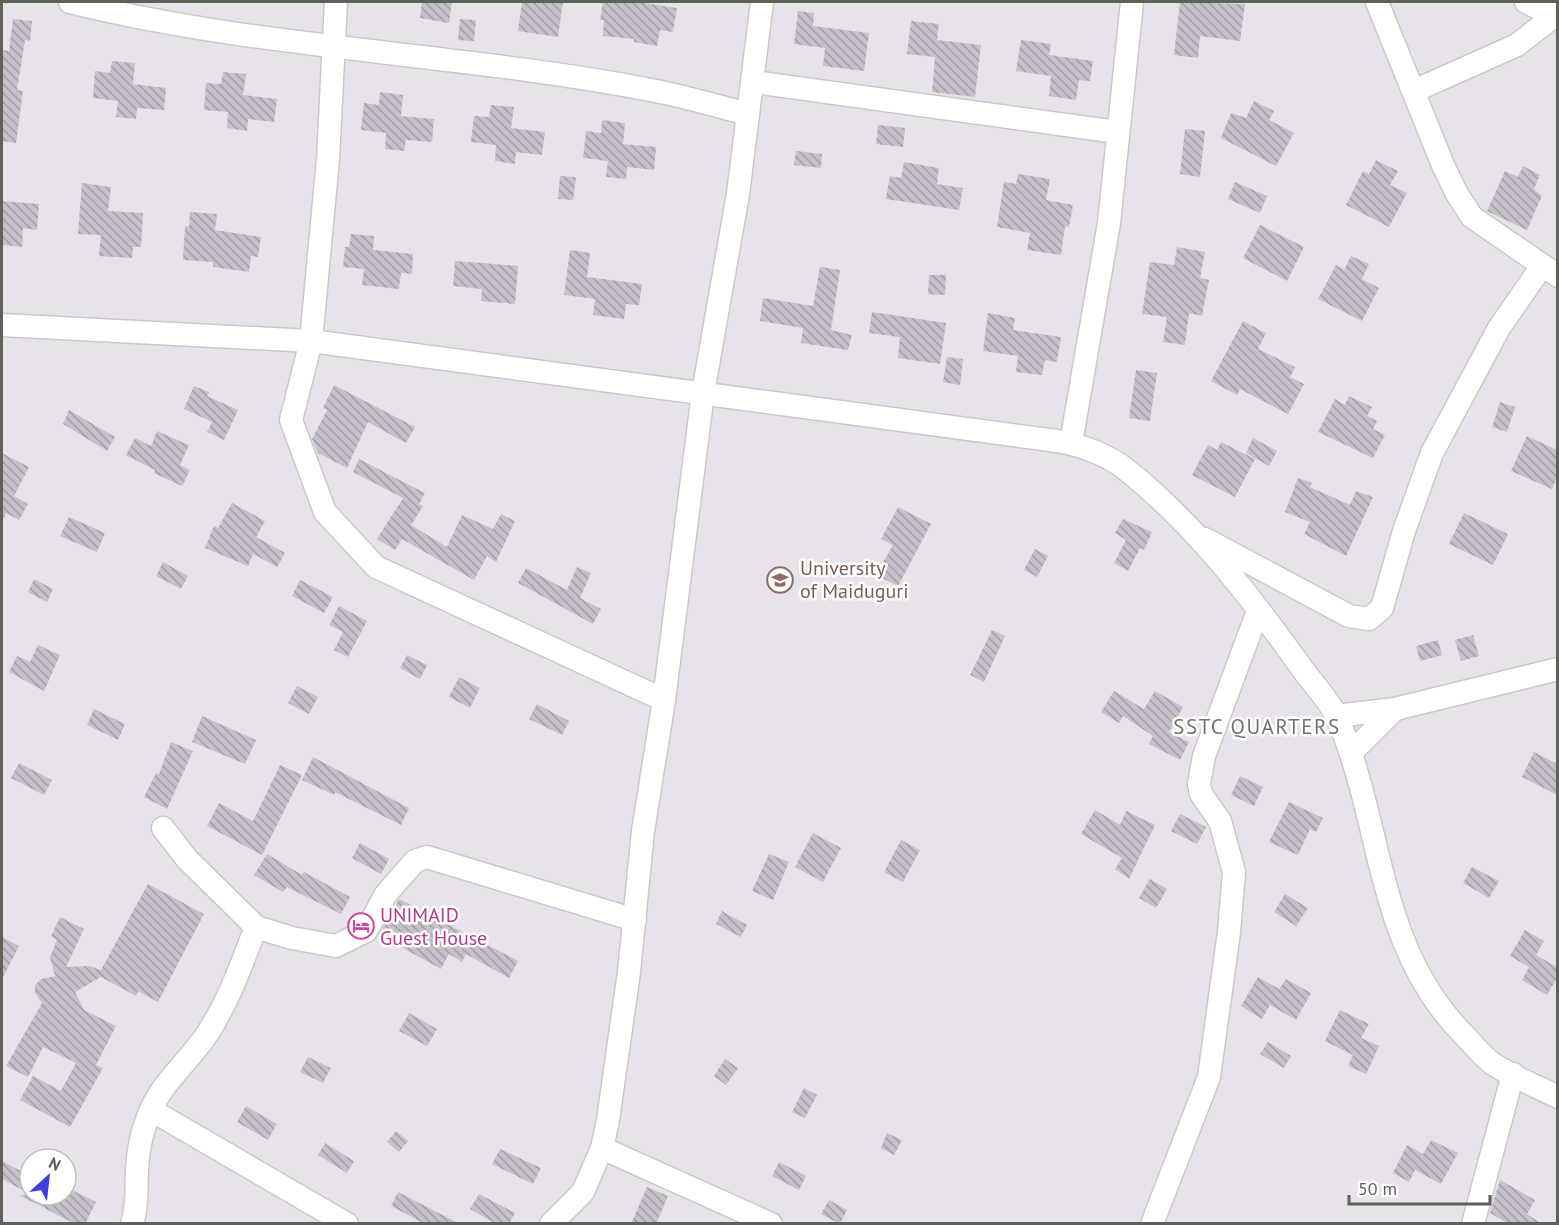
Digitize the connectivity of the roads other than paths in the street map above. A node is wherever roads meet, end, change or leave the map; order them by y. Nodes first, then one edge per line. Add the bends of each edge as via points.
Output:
1 (70, 2) edge
2 (336, 2) edge
3 (762, 2) edge
4 (1132, 2) edge
5 (1377, 2) edge
6 (1526, 2) edge
7 (1556, 15) edge
8 (332, 48) junction
9 (754, 82) junction
10 (1414, 91) junction
11 (748, 114) junction
12 (1117, 132) junction
13 (1550, 271) edge
14 (2, 325) edge
15 (310, 341) junction
16 (703, 393) junction
17 (1071, 443) junction
18 (1196, 535) junction
19 (1258, 611) junction
20 (1557, 669) edge
21 (664, 700) junction
22 (1395, 709) junction
23 (1336, 716) junction
24 (1351, 753) junction
25 (163, 828) dead end
26 (635, 920) junction
27 (256, 927) junction
28 (1513, 1074) junction
29 (1557, 1097) edge
30 (151, 1110) junction
31 (603, 1148) junction
32 (132, 1224) edge
33 (347, 1224) edge
34 (551, 1224) edge
35 (771, 1224) edge
36 (1152, 1224) edge
37 (1473, 1224) edge

1 - 8 street via 119,14
2 - 8 street
3 - 9 street
4 - 12 street
5 - 10 street
6 - 7 street
7 - 10 street via 1517,45
8 - 11 street via 393,53 651,90
8 - 15 street via 328,159
9 - 11 street
9 - 12 street
10 - 13 street via 1443,165 1472,217
11 - 16 street
12 - 17 street via 1109,223
13 - 18 street via 1500,328 1432,453 1382,608 1369,619 1350,616
14 - 15 street
15 - 16 street
15 - 21 street via 291,420 325,512 376,567
16 - 17 street
16 - 21 street
17 - 18 street via 1127,470
18 - 19 street
19 - 23 street
19 - 36 street via 1204,756 1198,784 1220,821 1234,872 1209,1077
20 - 22 street
21 - 26 street via 643,831
22 - 23 street
22 - 24 street
23 - 24 street
24 - 28 street via 1393,916 1417,975 1442,1013 1492,1063
25 - 27 street via 187,859
26 - 27 street via 427,857 415,861 386,894 366,931 336,946
26 - 31 street
27 - 30 street via 233,989 209,1032 173,1075
28 - 29 street
28 - 37 street
30 - 32 street via 141,1138 137,1209
30 - 33 street
31 - 34 street via 584,1192
31 - 35 street

